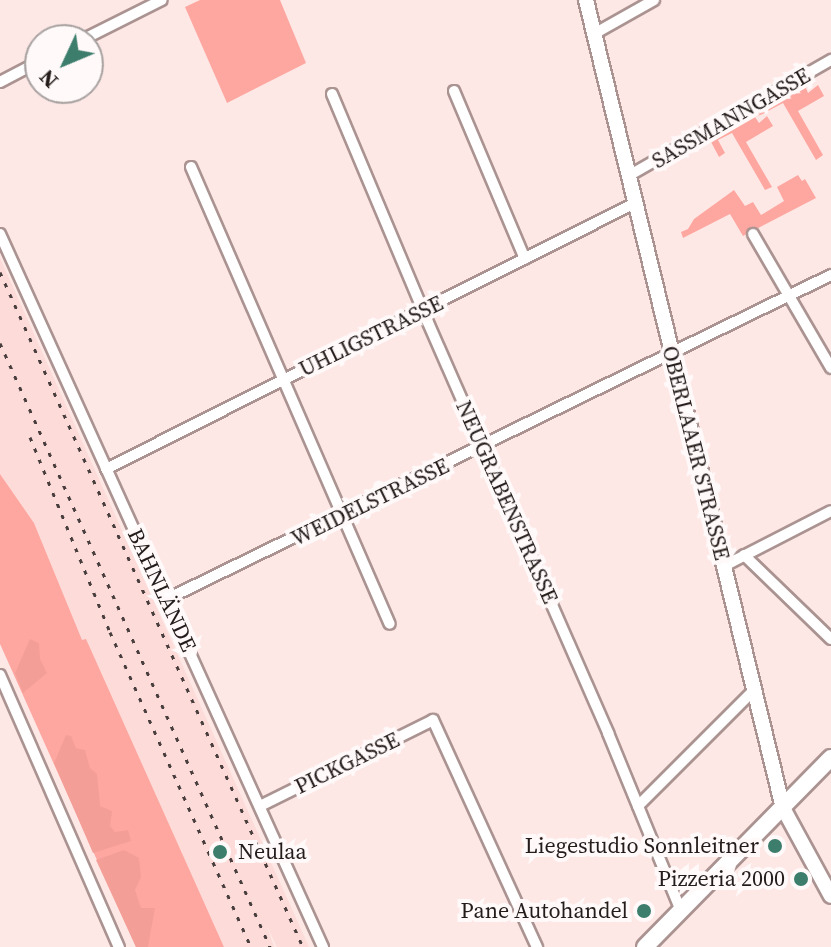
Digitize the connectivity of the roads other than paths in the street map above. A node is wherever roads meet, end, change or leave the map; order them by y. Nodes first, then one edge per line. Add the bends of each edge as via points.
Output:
1 (162, 0) edge
2 (586, 0) edge
3 (654, 0) edge
4 (104, 29) edge
5 (594, 34) junction
6 (831, 60) edge
7 (24, 69) edge
8 (0, 82) edge
9 (454, 91) dead end
10 (332, 94) dead end
11 (191, 167) dead end
12 (630, 175) junction
13 (637, 202) junction
14 (0, 234) edge
15 (753, 234) dead end
16 (525, 259) junction
17 (831, 275) edge
18 (789, 296) junction
19 (423, 311) junction
20 (672, 356) junction
21 (831, 368) edge
22 (285, 379) junction
23 (482, 447) junction
24 (106, 469) junction
25 (831, 511) edge
26 (343, 516) junction
27 (744, 555) junction
28 (724, 566) junction
29 (167, 599) junction
30 (390, 624) dead end
31 (831, 639) edge
32 (0, 675) edge
33 (753, 691) junction
34 (831, 758) edge
35 (260, 806) junction
36 (638, 806) junction
37 (783, 808) junction
38 (831, 896) edge
39 (681, 911) junction
40 (119, 947) edge
41 (323, 947) edge
42 (537, 947) edge
43 (645, 947) edge

1 - 4 street
2 - 5 main road, OBERLAAER STRASSE
3 - 5 street
5 - 12 main road, OBERLAAER STRASSE
6 - 12 street, SASSMANNGASSE
7 - 8 street
9 - 16 street
10 - 19 street, NEUGRABENSTRASSE
11 - 22 street
12 - 13 main road, OBERLAAER STRASSE
13 - 16 street, UHLIGSTRASSE
13 - 20 main road, OBERLAAER STRASSE
14 - 24 street, BAHNLÄNDE
15 - 18 street
16 - 19 street, UHLIGSTRASSE
17 - 18 street, WEIDELSTRASSE
18 - 20 street, WEIDELSTRASSE
18 - 21 street
19 - 22 street, UHLIGSTRASSE
19 - 23 street, NEUGRABENSTRASSE
20 - 23 street, WEIDELSTRASSE
20 - 28 main road, OBERLAAER STRASSE
22 - 24 street, UHLIGSTRASSE
22 - 26 street
23 - 26 street, WEIDELSTRASSE
23 - 36 street, NEUGRABENSTRASSE
24 - 29 street, BAHNLÄNDE
25 - 27 street
26 - 29 street, WEIDELSTRASSE
26 - 30 street
27 - 28 street
27 - 31 street
28 - 33 main road, OBERLAAER STRASSE
29 - 35 street, BAHNLÄNDE
32 - 40 street
33 - 36 street
33 - 37 main road, OBERLAAER STRASSE
34 - 37 main road
35 - 41 street, BAHNLÄNDE
35 - 42 street, PICKGASSE via 433,720
36 - 39 street, NEUGRABENSTRASSE
37 - 38 main road, OBERLAAER STRASSE
37 - 39 main road
39 - 43 main road

